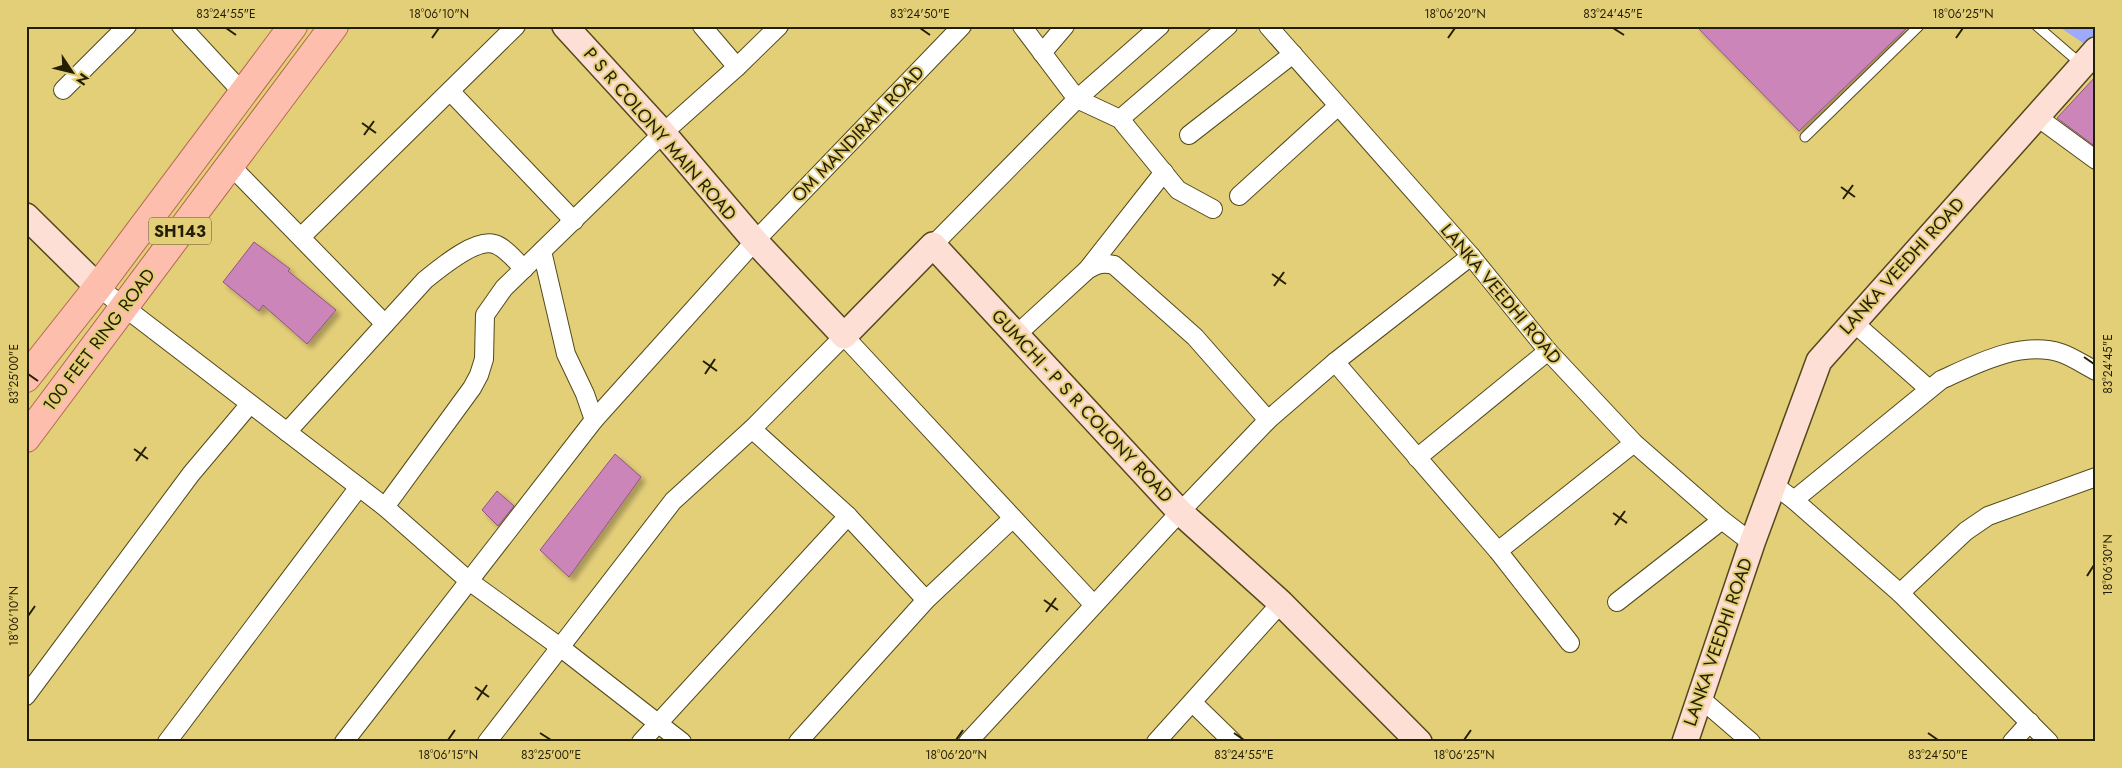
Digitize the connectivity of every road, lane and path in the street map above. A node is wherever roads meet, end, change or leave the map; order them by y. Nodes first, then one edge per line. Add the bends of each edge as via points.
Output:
1 (127, 26) edge
2 (181, 26) edge
3 (334, 26) edge
4 (516, 26) edge
5 (565, 26) edge
6 (702, 26) edge
7 (779, 26) edge
8 (962, 26) edge
9 (1022, 26) edge
10 (1065, 26) edge
11 (1160, 26) edge
12 (1228, 26) edge
13 (1268, 26) edge
14 (1919, 26) edge
15 (2037, 26) edge
16 (284, 30) edge
17 (1042, 53) junction
18 (1293, 54) junction
19 (2089, 57) edge
20 (738, 67) junction
21 (63, 90) dead end
22 (450, 91) junction
23 (242, 92) junction
24 (1077, 99) junction
25 (1338, 106) junction
26 (2036, 116) junction
27 (1120, 119) junction
28 (663, 133) junction
29 (1189, 135) dead end
30 (1804, 137) dead end
31 (2096, 160) edge
32 (230, 164) junction
33 (1164, 172) junction
34 (1240, 196) dead end
35 (1213, 209) dead end
36 (26, 216) edge
37 (574, 221) junction
38 (301, 237) junction
39 (755, 241) junction
40 (933, 245) junction
41 (542, 251) junction
42 (1471, 256) junction
43 (524, 269) junction
44 (1087, 270) junction
45 (98, 288) junction
46 (123, 307) junction
47 (1853, 322) junction
48 (386, 324) junction
49 (1016, 335) junction
50 (844, 336) junction
51 (1548, 351) junction
52 (1335, 362) junction
53 (2096, 371) edge
54 (26, 378) edge
55 (1929, 389) junction
56 (250, 404) junction
57 (594, 420) junction
58 (1268, 420) junction
59 (752, 429) junction
60 (286, 432) junction
61 (26, 438) edge
62 (1634, 443) junction
63 (1417, 458) junction
64 (2096, 477) edge
65 (359, 487) junction
66 (1784, 493) junction
67 (385, 507) junction
68 (1180, 512) junction
69 (848, 516) junction
70 (1013, 518) junction
71 (1722, 520) junction
72 (1752, 543) junction
73 (1498, 551) junction
74 (469, 581) junction
75 (1900, 593) junction
76 (926, 600) junction
77 (1617, 602) dead end
78 (1281, 604) junction
79 (1094, 605) junction
80 (1570, 642) dead end
81 (560, 647) junction
82 (26, 696) edge
83 (1700, 698) junction
84 (1193, 703) junction
85 (2030, 722) junction
86 (657, 724) junction
87 (167, 742) edge
88 (344, 742) edge
89 (486, 742) edge
90 (641, 742) edge
91 (682, 742) edge
92 (798, 742) edge
93 (968, 742) edge
94 (1156, 742) edge
95 (1233, 742) edge
96 (1419, 742) edge
97 (1685, 742) edge
98 (1751, 742) edge
99 (2012, 742) edge
100 (2049, 742) edge

1 - 21 street
2 - 23 street
3 - 32 main road, 100 FEET RING ROAD / SH143
4 - 22 street
5 - 28 street, P S R COLONY MAIN ROAD
6 - 20 street
7 - 20 street
8 - 39 street, OM MANDIRAM ROAD
9 - 17 street
10 - 17 street
11 - 24 street
12 - 27 street
13 - 18 street, LANKA VEEDHI ROAD
14 - 30 lane
15 - 19 lane
16 - 23 main road, 100 FEET RING ROAD / SH143
17 - 24 street
18 - 25 street, LANKA VEEDHI ROAD
18 - 29 street
19 - 26 street, LANKA VEEDHI ROAD
20 - 28 street
22 - 37 street
22 - 38 street
23 - 45 main road, 100 FEET RING ROAD / SH143
24 - 27 street
24 - 40 street
25 - 34 street
25 - 42 street, LANKA VEEDHI ROAD
26 - 31 street
26 - 47 street, LANKA VEEDHI ROAD
27 - 33 street
28 - 37 street
28 - 39 street, P S R COLONY MAIN ROAD
32 - 38 street
32 - 46 main road, 100 FEET RING ROAD / SH143
33 - 35 street via 1178,190
33 - 44 street
36 - 45 street
37 - 41 street
38 - 48 street
39 - 50 street
39 - 57 street, OM MANDIRAM ROAD
40 - 49 street, GUMCHI - P S R COLONY ROAD
40 - 50 street
41 - 43 street
41 - 57 street via 566,354
42 - 51 street, LANKA VEEDHI ROAD
42 - 52 street
43 - 48 street via 495,244 476,246 425,280
43 - 67 street via 504,288 485,315 484,359 472,388
44 - 49 street
44 - 58 street via 1106,263 1120,269 1196,337
45 - 46 street
45 - 54 main road, 100 FEET RING ROAD / SH143
46 - 56 street
46 - 61 main road, 100 FEET RING ROAD / SH143
47 - 55 street
47 - 66 street, LANKA VEEDHI ROAD via 1818,361
48 - 60 street
49 - 68 street, GUMCHI - P S R COLONY ROAD
50 - 59 street
50 - 70 street
51 - 62 street, LANKA VEEDHI ROAD
51 - 63 street
52 - 58 street
52 - 63 street
53 - 55 street via 2062,353 2042,349 2020,351 1969,367
55 - 66 street
56 - 60 street
56 - 82 street via 191,474
57 - 74 street, OM MANDIRAM ROAD
58 - 68 street
59 - 69 street
59 - 81 street via 672,501
60 - 65 street
62 - 71 street, LANKA VEEDHI ROAD
62 - 73 street
63 - 73 street
64 - 75 street via 1988,516 1966,531
65 - 67 street
65 - 87 street
66 - 72 street, LANKA VEEDHI ROAD
66 - 75 street
67 - 74 street
68 - 78 street, GUMCHI - P S R COLONY ROAD
68 - 79 street
69 - 76 street
69 - 86 street
70 - 76 street
70 - 79 street
71 - 72 street, LANKA VEEDHI ROAD
71 - 77 street
72 - 83 street, LANKA VEEDHI ROAD
73 - 80 street
74 - 81 street
74 - 88 street, OM MANDIRAM ROAD
75 - 85 street
76 - 92 street
78 - 84 street
78 - 96 street, GUMCHI - P S R COLONY ROAD
79 - 93 street
81 - 86 street
81 - 89 street
83 - 97 street, LANKA VEEDHI ROAD
83 - 98 street
84 - 94 street
84 - 95 street
85 - 99 street
85 - 100 street
86 - 90 street
86 - 91 street

